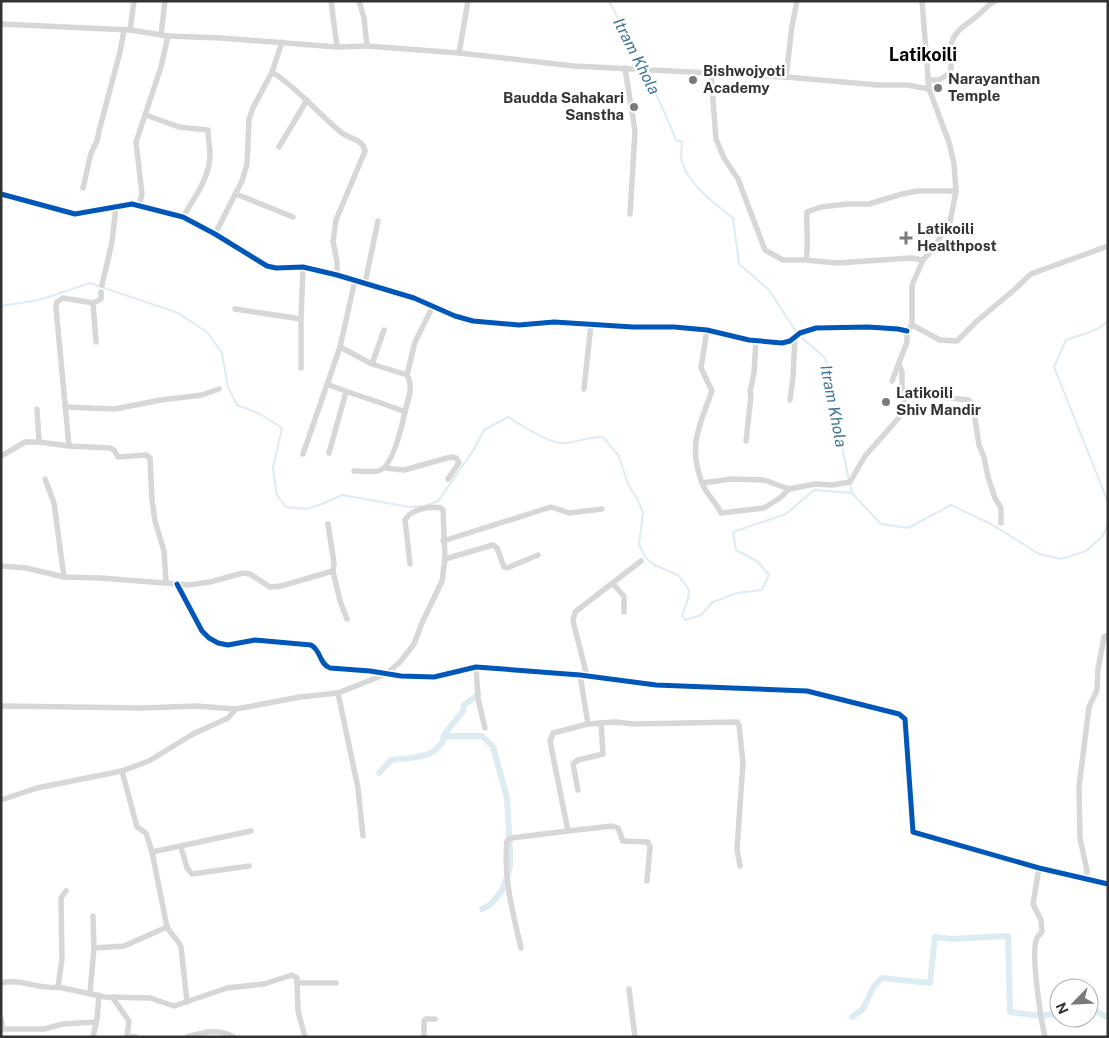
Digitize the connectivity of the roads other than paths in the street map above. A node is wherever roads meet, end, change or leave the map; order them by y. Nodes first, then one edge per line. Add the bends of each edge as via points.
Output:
1 (134, 1) edge
2 (165, 1) edge
3 (331, 1) edge
4 (359, 1) edge
5 (468, 1) edge
6 (797, 1) edge
7 (922, 1) edge
8 (995, 1) edge
9 (1, 24) edge
10 (127, 30) junction
11 (161, 35) junction
12 (168, 36) junction
13 (282, 42) junction
14 (367, 46) junction
15 (337, 47) junction
16 (459, 53) junction
17 (625, 68) junction
18 (272, 72) junction
19 (711, 74) junction
20 (786, 77) junction
21 (928, 80) junction
22 (929, 89) junction
23 (307, 100) junction
24 (146, 116) junction
25 (279, 147) dead end
26 (83, 188) dead end
27 (956, 191) junction
28 (1, 194) edge
29 (236, 194) junction
30 (139, 206) junction
31 (116, 207) junction
32 (630, 214) dead end
33 (183, 217) junction
34 (293, 217) dead end
35 (378, 221) dead end
36 (215, 234) junction
37 (1108, 246) edge
38 (806, 260) junction
39 (923, 260) junction
40 (303, 267) junction
41 (337, 275) junction
42 (354, 280) junction
43 (365, 283) junction
44 (93, 304) junction
45 (433, 306) junction
46 (235, 309) dead end
47 (300, 319) junction
48 (591, 324) junction
49 (912, 325) junction
50 (384, 330) dead end
51 (707, 330) junction
52 (907, 331) junction
53 (797, 335) junction
54 (756, 340) junction
55 (96, 342) dead end
56 (340, 347) junction
57 (899, 363) junction
58 (372, 364) junction
59 (301, 368) dead end
60 (407, 375) junction
61 (892, 381) dead end
62 (327, 384) junction
63 (219, 389) dead end
64 (584, 389) dead end
65 (346, 392) junction
66 (906, 397) junction
67 (790, 400) dead end
68 (65, 407) junction
69 (37, 409) dead end
70 (405, 412) junction
71 (746, 440) dead end
72 (39, 442) junction
73 (69, 446) junction
74 (329, 452) dead end
75 (303, 454) dead end
76 (1, 456) edge
77 (385, 468) junction
78 (354, 471) dead end
79 (45, 478) dead end
80 (448, 480) dead end
81 (702, 483) junction
82 (789, 489) junction
83 (602, 508) dead end
84 (1000, 523) dead end
85 (328, 524) dead end
86 (443, 541) junction
87 (538, 555) dead end
88 (445, 559) junction
89 (641, 561) dead end
90 (410, 564) dead end
91 (1, 566) edge
92 (333, 571) junction
93 (64, 577) junction
94 (166, 582) junction
95 (177, 584) junction
96 (613, 584) junction
97 (624, 612) dead end
98 (347, 620) dead end
99 (1108, 635) edge
100 (476, 667) junction
101 (386, 674) junction
102 (583, 676) junction
103 (338, 693) junction
104 (1, 706) edge
105 (236, 709) junction
106 (601, 723) junction
107 (588, 724) junction
108 (485, 728) dead end
109 (122, 771) junction
110 (578, 790) dead end
111 (1, 800) edge
112 (251, 831) dead end
113 (568, 831) junction
114 (363, 836) dead end
115 (181, 847) junction
116 (152, 852) junction
117 (249, 866) dead end
118 (740, 866) dead end
119 (1039, 868) junction
120 (1086, 878) junction
121 (647, 881) dead end
122 (1108, 884) edge
123 (66, 891) dead end
124 (93, 916) dead end
125 (167, 927) junction
126 (94, 948) junction
127 (522, 948) dead end
128 (1, 983) edge
129 (297, 983) junction
130 (336, 983) dead end
131 (58, 987) junction
132 (629, 989) dead end
133 (90, 993) junction
134 (99, 996) junction
135 (112, 997) junction
136 (187, 1002) junction
137 (1, 1019) edge
138 (435, 1019) dead end
139 (96, 1022) junction
140 (2, 1029) edge
141 (127, 1036) edge
142 (93, 1037) edge
143 (136, 1037) edge
144 (187, 1037) edge
145 (234, 1037) edge
146 (305, 1037) edge
147 (424, 1037) edge
148 (635, 1037) edge
149 (1045, 1037) edge

1 - 10 street
2 - 11 street
3 - 15 street
4 - 14 street
5 - 16 street
6 - 20 street
7 - 21 street
8 - 21 street via 960,29 951,45 950,73 940,80
9 - 10 street
10 - 11 street
10 - 26 street
11 - 12 street
12 - 13 street
12 - 24 street
13 - 15 street
13 - 18 street
14 - 15 street
14 - 16 street
16 - 17 street via 574,66
17 - 19 street
17 - 32 street via 635,131
18 - 23 street
18 - 29 street via 249,119 247,164
19 - 20 street
19 - 38 street via 716,139 738,180 766,250 783,260
20 - 22 street
21 - 22 street
22 - 27 street via 951,149
23 - 25 street
23 - 41 street via 344,135 360,142 365,151 336,220 333,242
24 - 30 street via 136,142 142,194
24 - 33 street via 179,127 208,130 210,155 206,174
27 - 38 street via 902,194 869,204 821,207 807,212 809,245
27 - 39 street via 950,222
28 - 31 street via 75,214
29 - 34 street
29 - 36 street
30 - 31 street
30 - 33 street
31 - 44 street via 101,299
33 - 36 street
35 - 43 street
36 - 40 street via 267,266
37 - 49 street via 1031,274 957,341 940,340
38 - 39 street via 837,263
39 - 49 street via 912,285
40 - 41 street
40 - 47 street
41 - 42 street
42 - 43 street
42 - 56 street
43 - 45 street
44 - 55 street
44 - 68 street via 63,298 57,302
45 - 48 street via 473,321 520,325 554,322
45 - 60 street via 415,342
46 - 47 street
47 - 59 street
48 - 51 street
48 - 64 street
49 - 52 street
50 - 58 street
51 - 54 street
51 - 81 street via 701,368 712,391 694,448
52 - 53 street via 868,327 816,328
52 - 57 street via 908,342
53 - 54 street via 787,342
53 - 67 street
54 - 71 street
56 - 58 street
56 - 62 street
57 - 61 street
57 - 66 street
58 - 60 street
60 - 70 street via 411,389
62 - 65 street
62 - 75 street
63 - 68 street via 202,395 115,408
65 - 70 street
65 - 74 street
66 - 82 street via 904,412 865,456 850,482
66 - 84 street via 969,400 974,406 979,445 1001,508
68 - 73 street
69 - 72 street
70 - 77 street
72 - 73 street
72 - 76 street via 25,442
73 - 94 street via 110,448 118,457 146,455 150,458 152,500 164,551
77 - 78 street
77 - 80 street via 404,470 456,458 459,462
79 - 93 street via 54,503
81 - 82 street via 764,480
81 - 82 street via 721,513 764,508
83 - 86 street via 569,512 551,507
85 - 92 street
86 - 88 street
86 - 90 street via 441,508 412,511 405,520
87 - 88 street via 507,568 493,545
88 - 101 street via 442,581 414,644
89 - 96 street
91 - 93 street
92 - 95 street via 281,586 270,586 243,573 210,582
92 - 98 street
93 - 94 street
94 - 95 street
95 - 101 street via 202,631 218,643 228,645 255,640 311,645 326,667
96 - 97 street via 624,596
96 - 102 street via 575,612 573,617
99 - 120 street via 1104,638 1097,690 1089,708 1078,787
100 - 101 street via 434,677
100 - 102 street
100 - 108 street via 478,699
101 - 103 street
102 - 107 street
102 - 119 street via 656,685 807,691 899,714 905,719 913,832
103 - 105 street
103 - 114 street via 358,788
104 - 105 street
105 - 109 street via 228,718 192,734 149,761
106 - 107 street
106 - 110 street via 603,754 573,764
106 - 118 street via 739,724 743,763 737,849
107 - 113 street via 550,736
109 - 111 street via 37,788
109 - 116 street via 137,827 146,833
112 - 115 street
113 - 121 street via 612,826 618,828 623,841 648,842
113 - 127 street via 511,838 507,842 505,858 510,901
115 - 116 street
115 - 117 street via 192,874
116 - 125 street
119 - 120 street
119 - 149 street via 1033,904 1041,920 1042,932 1034,949
120 - 122 street
123 - 131 street via 61,898 62,959
124 - 126 street
125 - 126 street via 124,946
125 - 136 street via 181,947
126 - 133 street
128 - 131 street via 11,980
129 - 130 street
129 - 136 street via 297,978 292,975 264,984 227,988
129 - 146 street via 298,1011
131 - 133 street
132 - 148 street
133 - 134 street
134 - 135 street
134 - 139 street
135 - 136 street via 150,998 174,1006
135 - 141 street via 129,1021
137 - 140 street
138 - 147 street via 424,1021
139 - 140 street via 44,1029
139 - 142 street
141 - 143 street
144 - 145 street via 218,1031

